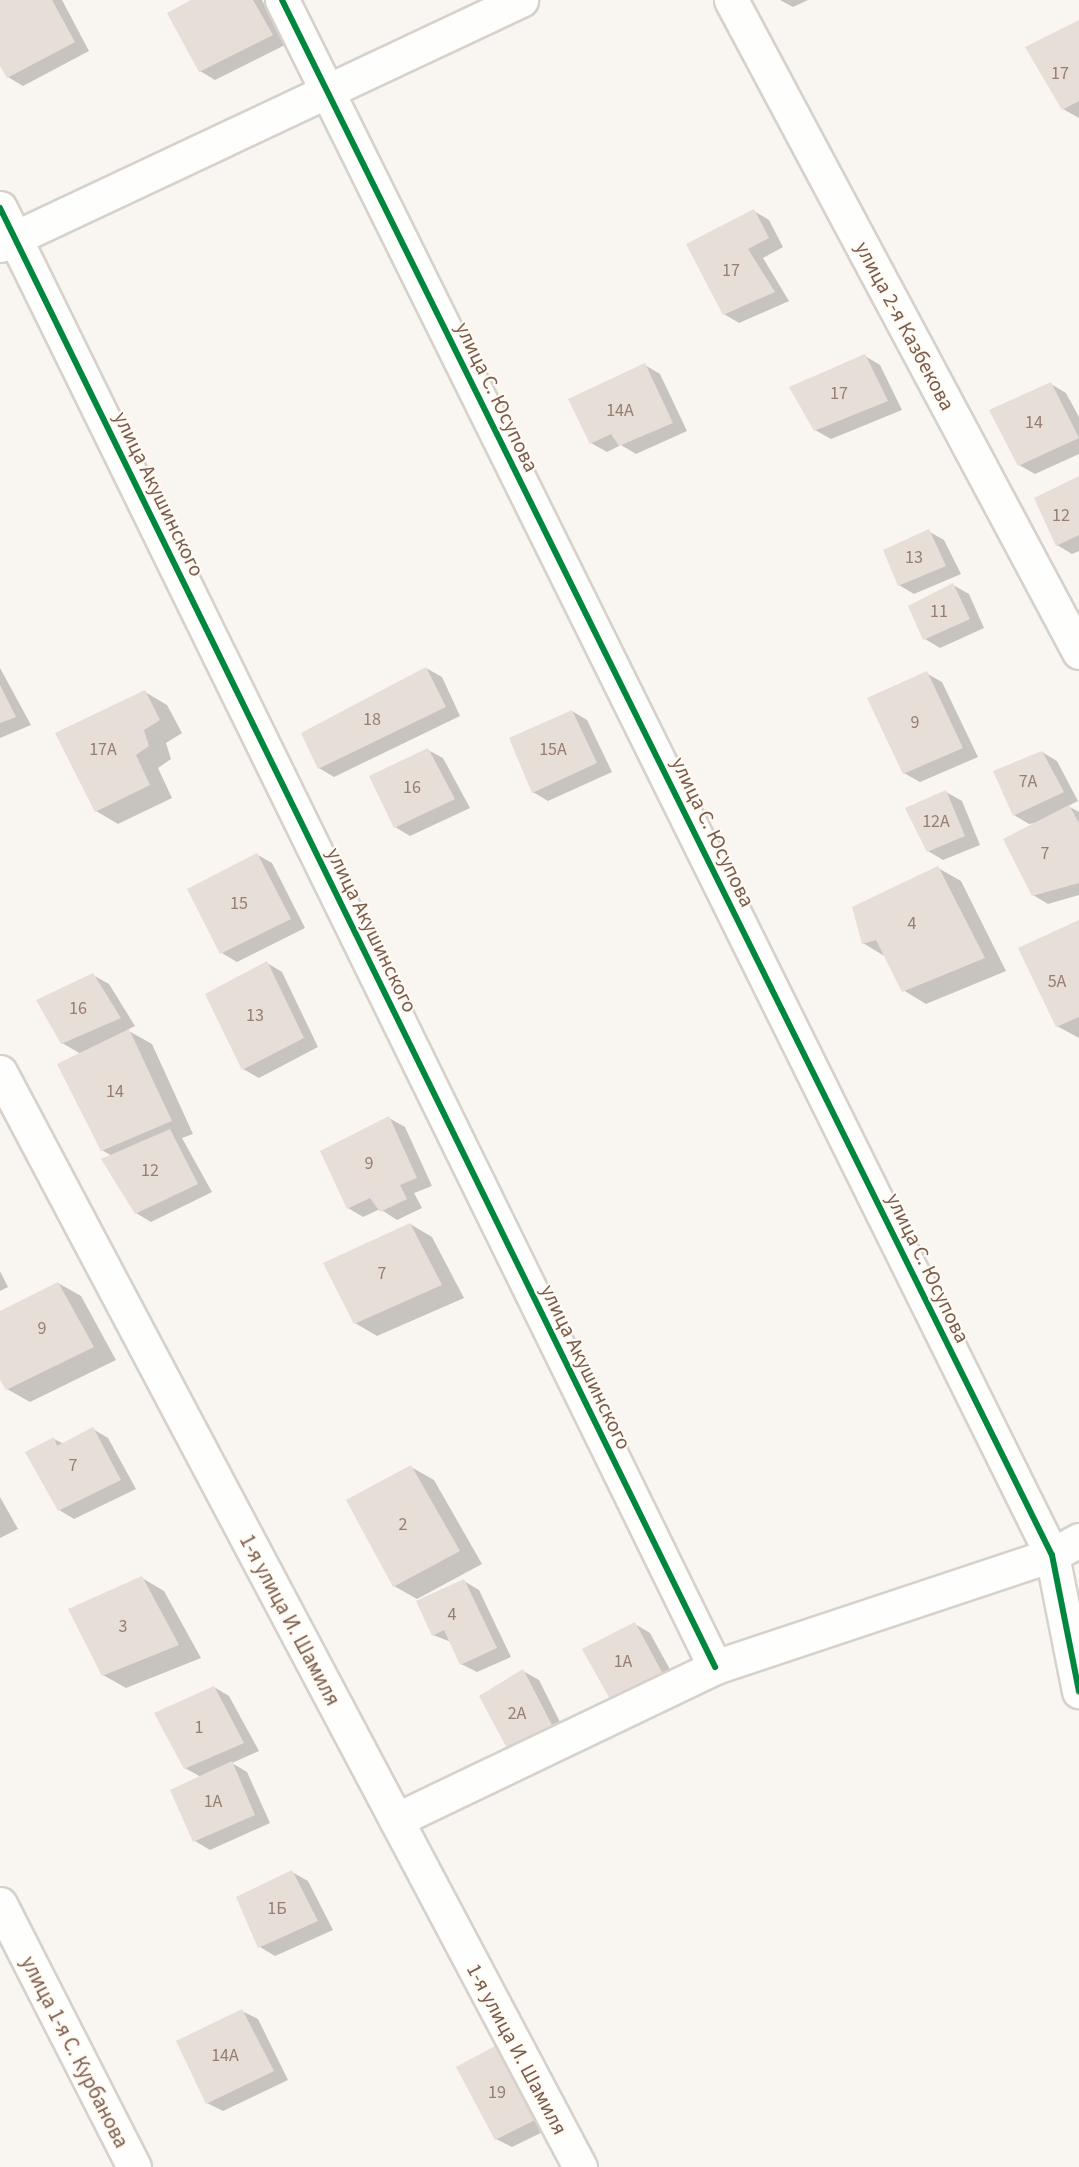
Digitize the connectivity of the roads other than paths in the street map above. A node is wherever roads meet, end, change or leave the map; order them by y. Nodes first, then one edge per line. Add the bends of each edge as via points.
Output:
1 (282, 0) edge
2 (521, 0) edge
3 (731, 0) edge
4 (327, 91) junction
5 (0, 208) edge
6 (8, 242) edge
7 (1079, 652) edge
8 (0, 1072) edge
9 (1066, 1548) edge
10 (715, 1667) junction
11 (1079, 1691) edge
12 (396, 1820) junction
13 (0, 1904) edge
14 (134, 2167) edge
15 (579, 2167) edge

1 - 4 street, улица С. Юсупова
2 - 4 street
3 - 7 street, улица 2-я Казбекова
4 - 6 street
4 - 9 street, улица С. Юсупова
5 - 6 street, улица Акушинского
6 - 10 street, улица Акушинского
8 - 12 street, 1-я улица И. Шамиля
9 - 10 street
9 - 11 street, улица С. Юсупова
10 - 12 street
12 - 15 street, 1-я улица И. Шамиля
13 - 14 street, улица 1-я С. Курбанова

